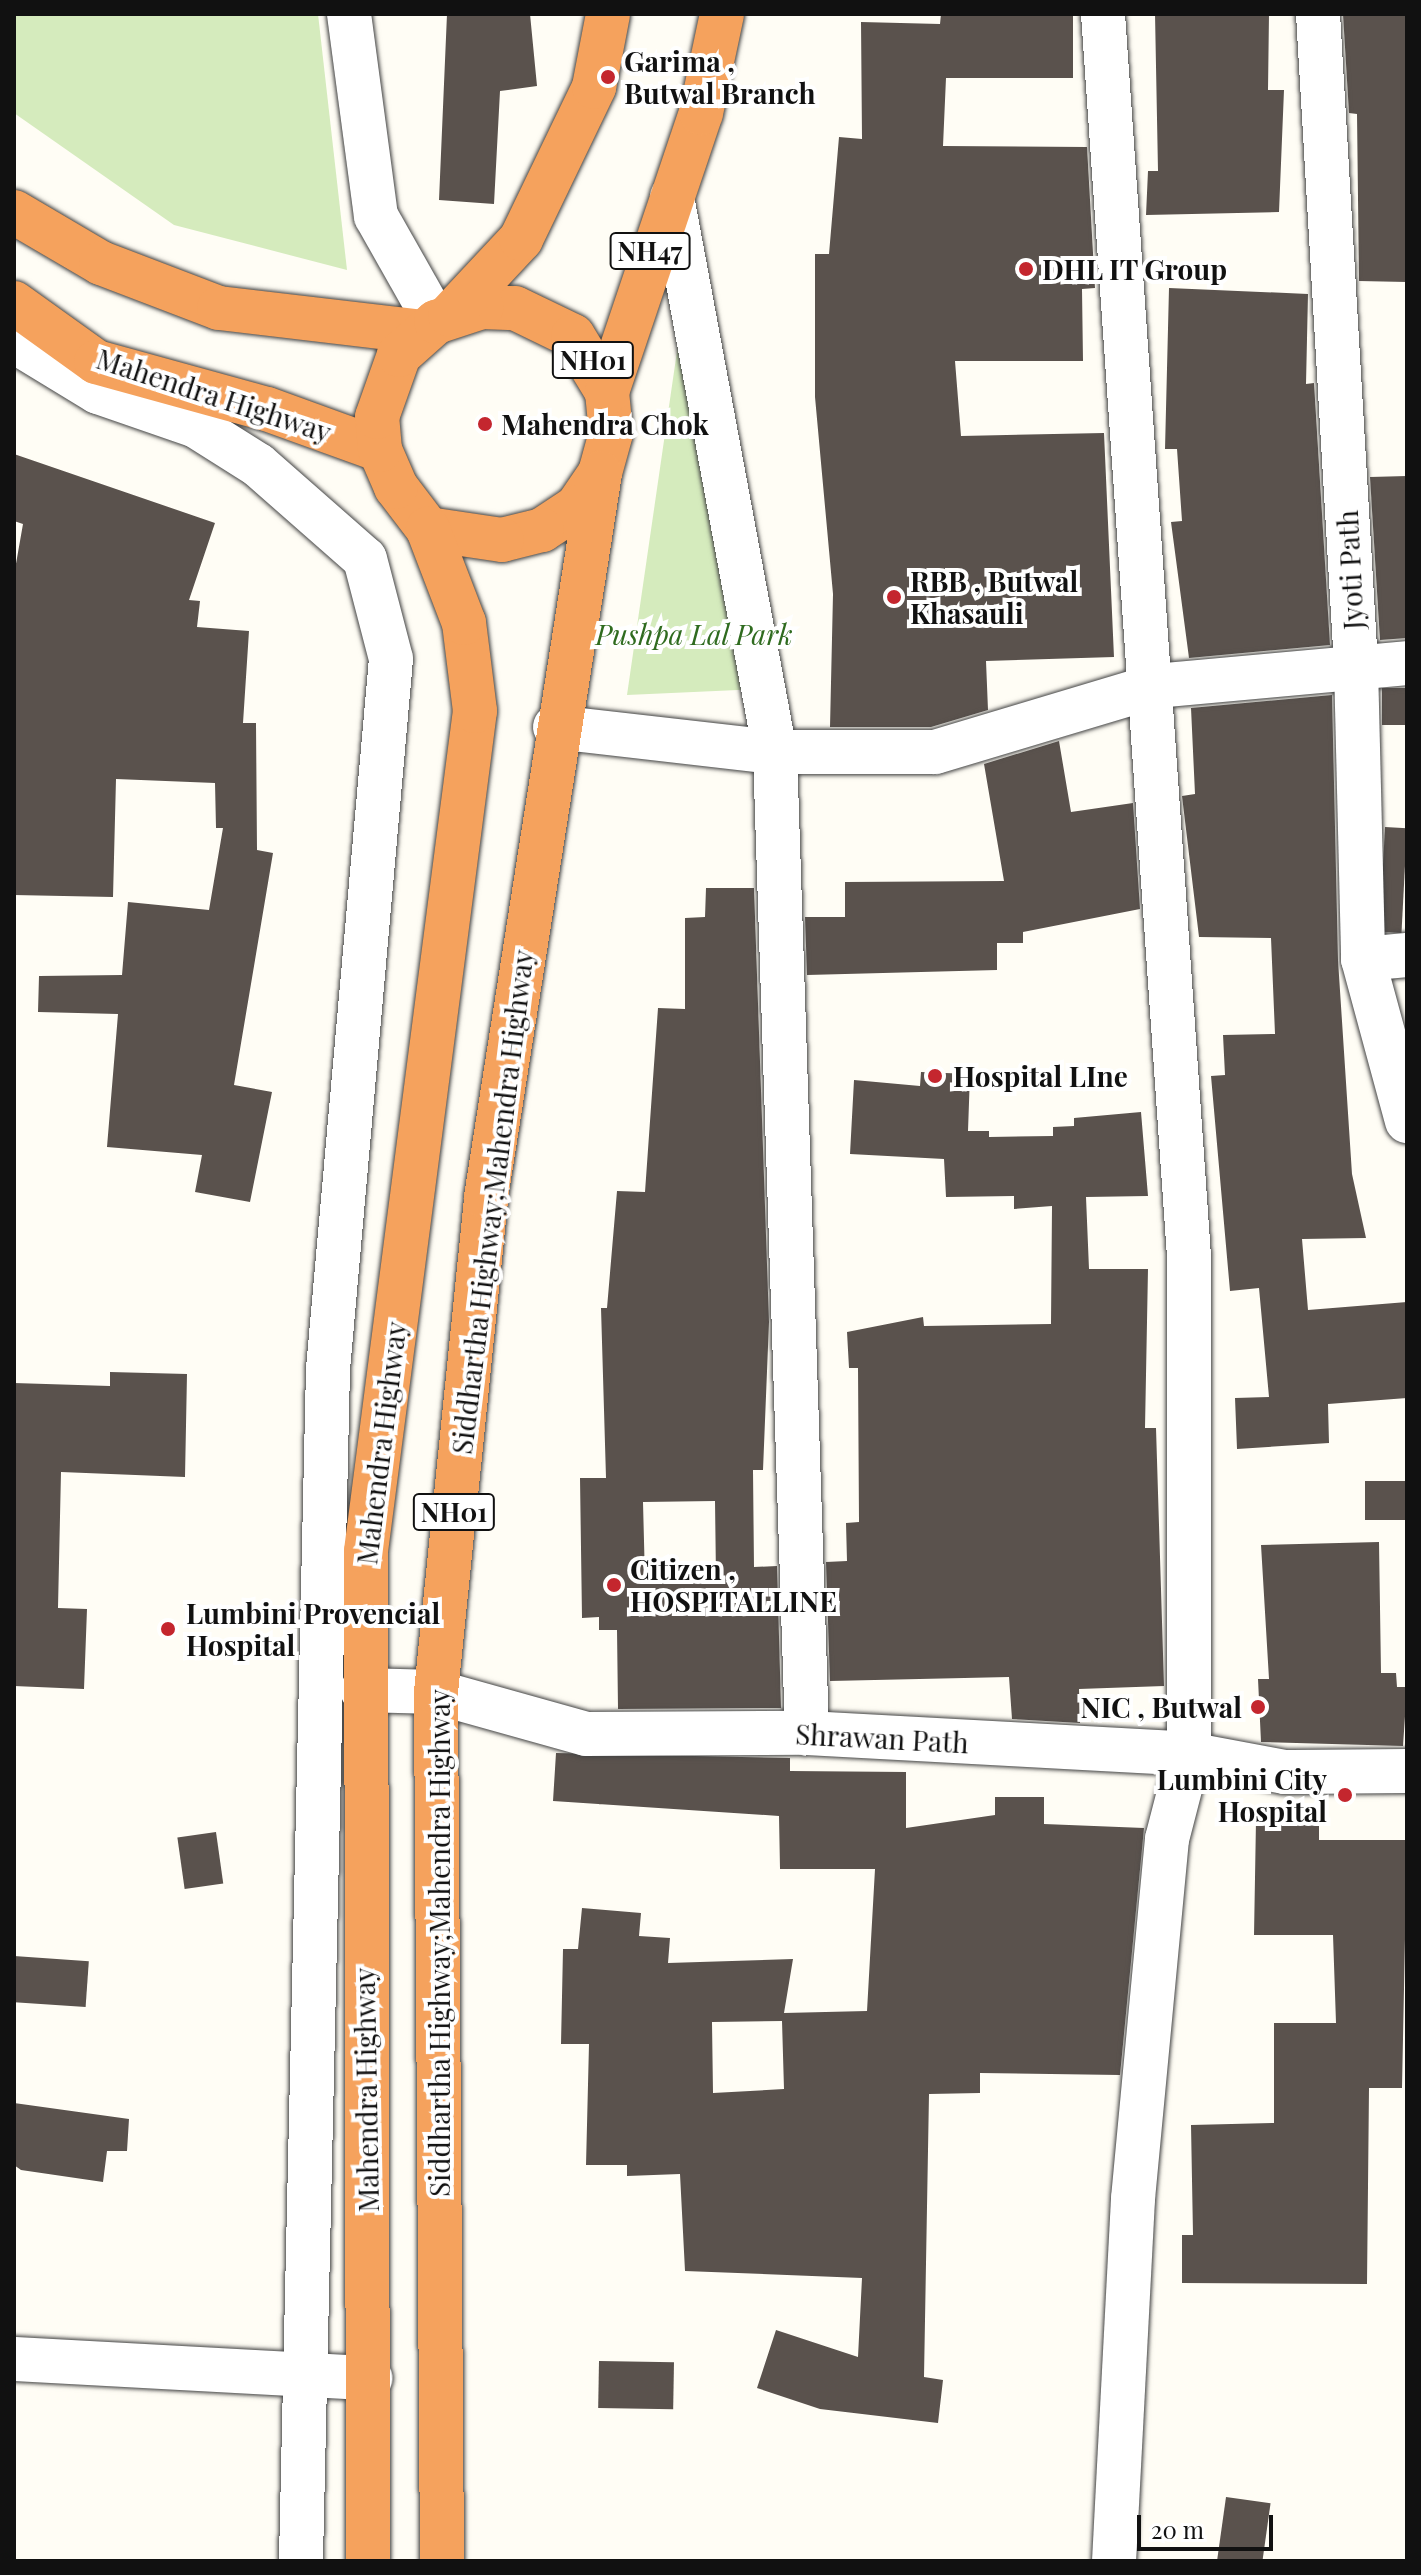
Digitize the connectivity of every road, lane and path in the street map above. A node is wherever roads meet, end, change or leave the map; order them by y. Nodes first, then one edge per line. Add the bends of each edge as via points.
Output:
1 (349, 14) edge
2 (608, 14) edge
3 (722, 14) edge
4 (1103, 14) edge
5 (1318, 14) edge
6 (672, 197) junction
7 (14, 212) edge
8 (14, 303) edge
9 (436, 323) junction
10 (14, 341) edge
11 (607, 392) junction
12 (380, 450) junction
13 (600, 473) junction
14 (428, 529) junction
15 (1407, 663) edge
16 (1356, 666) junction
17 (1155, 686) junction
18 (555, 727) junction
19 (775, 752) junction
20 (1407, 955) edge
21 (1363, 959) junction
22 (1407, 1121) edge
23 (362, 1690) junction
24 (436, 1692) junction
25 (807, 1733) junction
26 (1189, 1754) junction
27 (1407, 1771) edge
28 (14, 2359) edge
29 (305, 2374) junction
30 (370, 2378) junction
31 (301, 2561) edge
32 (368, 2561) edge
33 (442, 2561) edge
34 (1114, 2561) edge

1 - 9 street via 376,216
2 - 9 highway via 594,87 521,239
3 - 6 highway, NH47 via 701,113
4 - 17 street via 1113,222
5 - 16 street, Jyoti Path
6 - 11 highway, NH47
6 - 19 street
7 - 9 highway, NH01 via 101,263 219,308
8 - 12 highway, Mahendra Highway via 96,362 267,409
9 - 11 highway, NH01 via 515,308 546,318 594,362
9 - 12 highway via 384,384
10 - 29 street via 98,392 196,426 258,465 365,559 391,659 328,1369
11 - 13 highway, NH01 via 611,433
12 - 14 highway, NH01
13 - 14 highway, NH01 via 577,507 542,530 502,540
13 - 18 highway, Siddhartha Highway;Mahendra Highway / NH01
14 - 23 highway, Mahendra Highway / NH01 via 464,623 475,711 366,1551
15 - 16 street
16 - 17 street
16 - 21 street, Jyoti Path
17 - 19 street via 935,752
17 - 26 street via 1189,1255
18 - 19 street
18 - 24 highway, Siddhartha Highway;Mahendra Highway / NH01 via 486,1197
19 - 25 street
20 - 21 street
21 - 22 street, Jyoti Path
23 - 24 street, Shrawan Path
23 - 30 highway, Mahendra Highway / NH01
24 - 25 street, Shrawan Path via 586,1734
24 - 33 highway, Siddhartha Highway;Mahendra Highway / NH01
25 - 26 street, Shrawan Path
26 - 27 street, Shrawan Path via 1285,1772
26 - 34 street via 1167,1839 1133,2199
28 - 29 street
29 - 30 street
29 - 31 street
30 - 32 highway, Mahendra Highway / NH01

